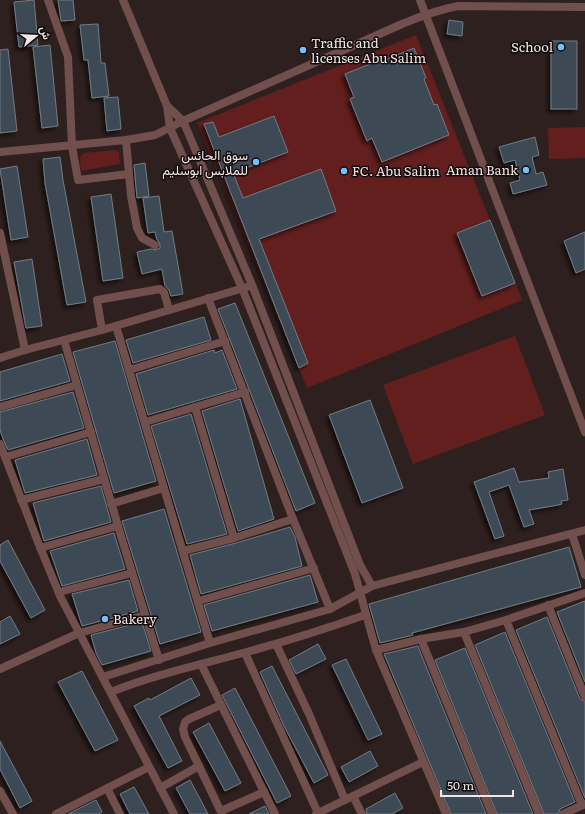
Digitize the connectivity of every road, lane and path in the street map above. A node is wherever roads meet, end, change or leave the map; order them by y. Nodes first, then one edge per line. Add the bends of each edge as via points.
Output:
1 (48, 0) edge
2 (123, 0) edge
3 (420, 0) edge
4 (538, 4) edge
5 (585, 7) edge
6 (426, 14) junction
7 (168, 106) junction
8 (183, 121) junction
9 (170, 128) junction
10 (126, 140) junction
11 (72, 146) junction
12 (0, 152) edge
13 (129, 174) junction
14 (0, 233) edge
15 (155, 245) dead end
16 (252, 285) junction
17 (242, 288) junction
18 (208, 298) junction
19 (169, 310) junction
20 (116, 326) junction
21 (102, 330) junction
22 (64, 340) junction
23 (225, 341) junction
24 (25, 350) junction
25 (0, 358) edge
26 (129, 370) junction
27 (77, 385) junction
28 (245, 392) junction
29 (0, 407) edge
30 (195, 407) junction
31 (145, 422) junction
32 (91, 432) junction
33 (585, 432) edge
34 (0, 444) edge
35 (5, 457) junction
36 (104, 479) junction
37 (164, 488) junction
38 (21, 500) junction
39 (111, 504) junction
40 (293, 520) junction
41 (118, 526) junction
42 (585, 530) edge
43 (572, 534) junction
44 (234, 538) junction
45 (40, 548) junction
46 (183, 551) junction
47 (314, 568) junction
48 (132, 573) junction
49 (585, 575) edge
50 (372, 586) junction
51 (59, 592) junction
52 (360, 592) junction
53 (585, 593) edge
54 (198, 601) junction
55 (548, 605) junction
56 (330, 609) junction
57 (145, 615) junction
58 (365, 615) junction
59 (506, 620) junction
60 (464, 632) junction
61 (80, 633) junction
62 (421, 639) junction
63 (210, 643) junction
64 (276, 644) junction
65 (376, 650) junction
66 (245, 653) junction
67 (159, 660) junction
68 (201, 664) junction
69 (0, 669) edge
70 (103, 677) junction
71 (111, 692) junction
72 (585, 697) edge
73 (221, 705) junction
74 (423, 762) junction
75 (149, 766) junction
76 (198, 766) junction
77 (107, 788) junction
78 (160, 788) junction
79 (0, 791) edge
80 (264, 792) junction
81 (349, 798) junction
82 (583, 805) edge
83 (222, 812) edge
84 (13, 814) edge
85 (56, 814) edge
86 (119, 814) edge
87 (174, 814) edge
88 (275, 814) edge
89 (317, 814) edge
90 (362, 814) edge
91 (446, 814) edge
92 (492, 814) edge
93 (539, 814) edge
94 (563, 814) edge

1 - 11 street via 68,57
2 - 7 street
3 - 6 street
4 - 5 street
4 - 6 street via 458,6
6 - 8 street
6 - 33 street
7 - 8 street
7 - 9 street
8 - 9 street
8 - 16 street
9 - 10 street via 155,135
9 - 17 street
10 - 11 street
10 - 13 street
11 - 12 street
11 - 13 street via 78,180
13 - 15 street via 137,228 142,238
14 - 24 street
16 - 17 street
16 - 50 street via 360,565
17 - 18 street
17 - 52 street
18 - 19 street
18 - 23 street
19 - 20 street
19 - 21 street via 164,292 160,289 97,300
20 - 21 street
20 - 26 street
21 - 22 street
22 - 24 street
22 - 27 street
23 - 26 street
23 - 28 street
24 - 25 street
26 - 31 street
27 - 29 street
27 - 32 street
28 - 30 street
28 - 40 street
30 - 31 street
30 - 44 street
31 - 37 street
32 - 35 street
32 - 36 street
34 - 35 street
35 - 38 street
36 - 38 street
36 - 39 street
37 - 39 street
37 - 46 street
38 - 45 street
39 - 41 street
40 - 44 street
40 - 47 street
41 - 45 street
41 - 48 street
42 - 43 street
43 - 49 street
43 - 50 street
44 - 46 street
45 - 51 street
46 - 54 street
47 - 54 street
47 - 56 street
48 - 51 street
48 - 57 street
50 - 52 street
51 - 61 street
52 - 56 street
52 - 58 street
53 - 55 street
54 - 63 street
55 - 59 street
55 - 72 street
56 - 63 street
57 - 61 street
57 - 67 street
58 - 64 street
58 - 65 street
59 - 60 street
59 - 82 street
60 - 62 street
60 - 93 street
61 - 69 street
61 - 70 street
62 - 65 street
62 - 92 street
63 - 67 street
64 - 66 street
64 - 81 street
65 - 74 street
66 - 68 street
66 - 89 street
67 - 70 street
68 - 71 street via 133,683
68 - 73 street
70 - 71 street
71 - 75 street
73 - 76 street via 184,722 185,737
73 - 80 street
74 - 81 street
74 - 91 street
75 - 77 street
75 - 78 street
76 - 78 street
76 - 83 street
77 - 85 street
77 - 86 street
78 - 87 street
79 - 84 street
80 - 83 street
80 - 88 street
81 - 89 street
81 - 90 street
82 - 94 street

